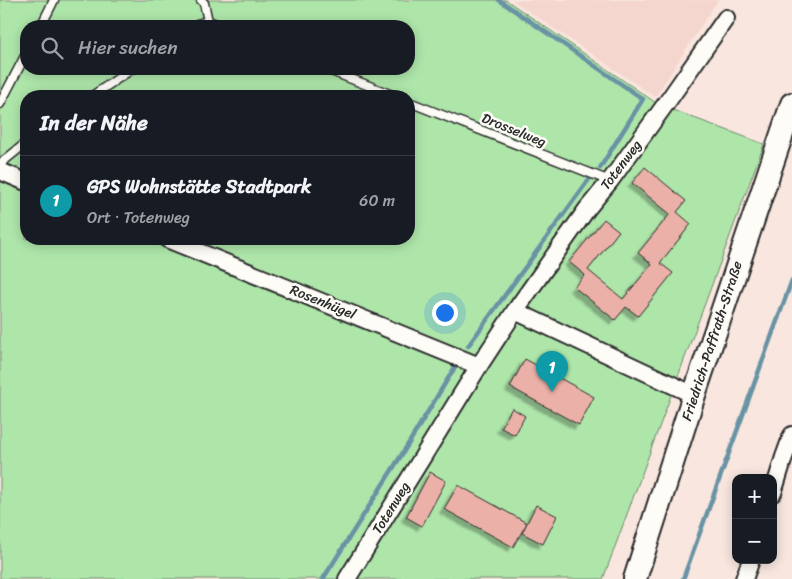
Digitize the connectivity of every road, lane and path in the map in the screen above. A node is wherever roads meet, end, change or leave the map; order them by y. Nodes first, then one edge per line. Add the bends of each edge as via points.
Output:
1 (54, 0) edge
2 (201, 0) edge
3 (726, 18) dead end
4 (43, 20) edge
5 (208, 20) edge
6 (20, 66) edge
7 (123, 75) edge
8 (341, 75) edge
9 (101, 90) edge
10 (380, 90) edge
11 (0, 104) edge
12 (415, 104) edge
13 (789, 113) edge
14 (20, 148) edge
15 (0, 164) edge
16 (0, 171) edge
17 (20, 179) edge
18 (610, 181) junction
19 (182, 245) edge
20 (515, 311) junction
21 (479, 366) junction
22 (694, 394) junction
23 (792, 435) edge
24 (777, 480) edge
25 (750, 564) edge
26 (347, 579) edge
27 (635, 579) edge
28 (744, 579) edge

1 - 4 lane
2 - 5 lane
3 - 18 street, Totenweg
6 - 11 lane
7 - 9 lane
8 - 10 lane
12 - 18 lane, Drosselweg
13 - 22 main road, Friedrich-Paffrath-Straße
14 - 15 lane
16 - 17 street
18 - 20 street, Totenweg
19 - 21 street, Rosenhügel
20 - 21 street, Totenweg
20 - 22 street
21 - 26 street, Totenweg
22 - 27 main road, Friedrich-Paffrath-Straße
23 - 24 street
25 - 28 street

